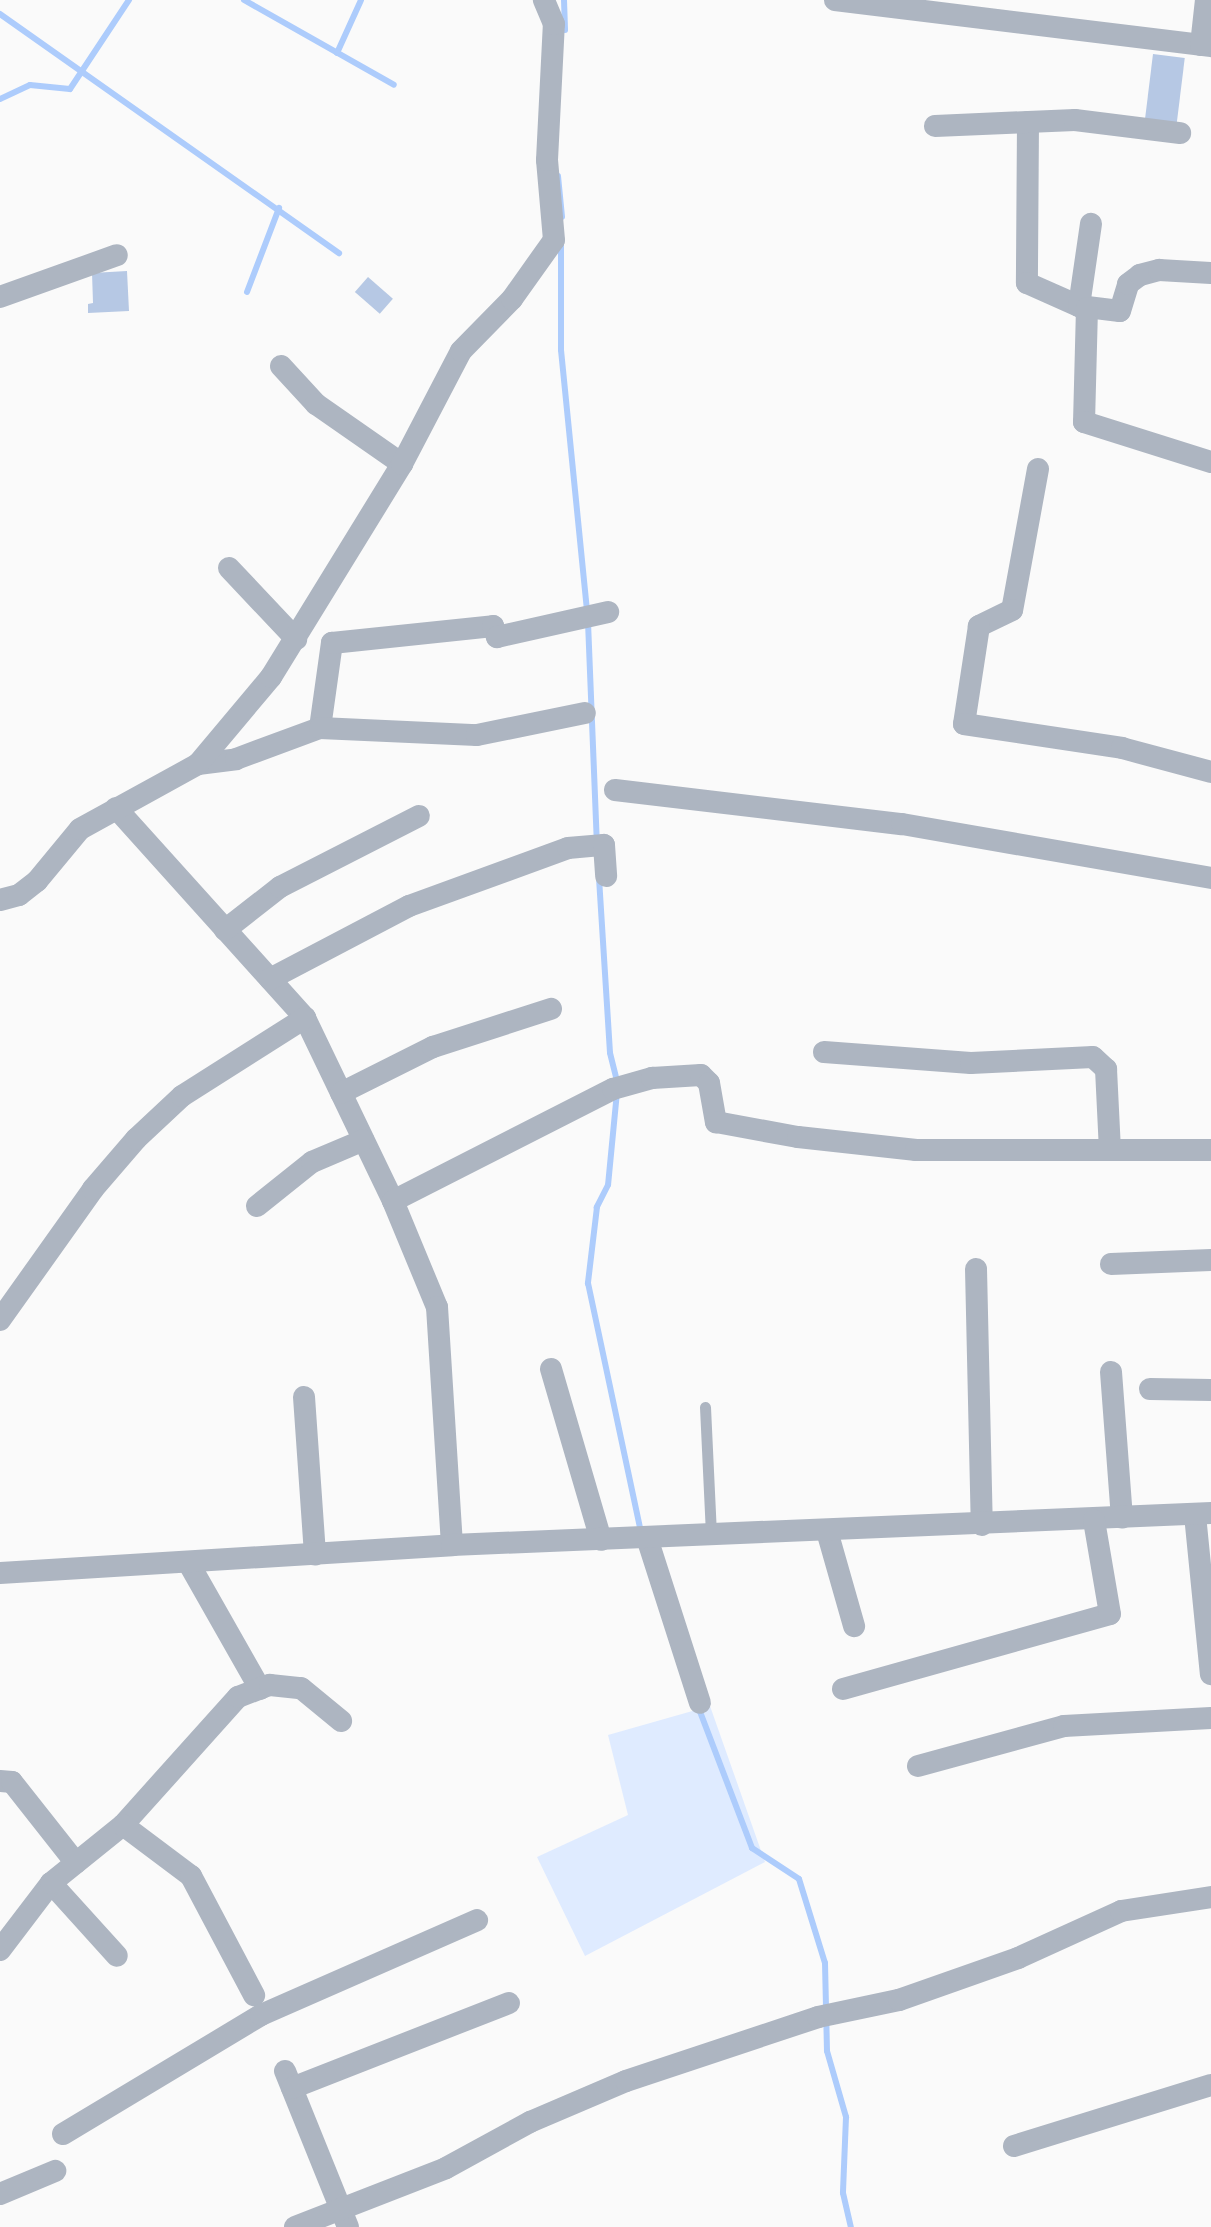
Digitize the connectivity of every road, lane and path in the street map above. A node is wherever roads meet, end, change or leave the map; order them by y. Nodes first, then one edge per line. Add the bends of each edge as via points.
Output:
1 (544, 0) edge
2 (835, 0) edge
3 (1022, 0) edge
4 (1206, 0) edge
5 (1019, 23) junction
6 (1206, 46) edge
7 (1028, 122) junction
8 (935, 126) dead end
9 (1180, 133) dead end
10 (1091, 224) dead end
11 (117, 255) dead end
12 (1211, 273) edge
13 (0, 297) edge
14 (1083, 307) junction
15 (281, 366) dead end
16 (1211, 462) edge
17 (402, 464) junction
18 (1038, 469) dead end
19 (229, 568) dead end
20 (595, 613) dead end
21 (296, 639) junction
22 (585, 713) dead end
23 (320, 728) junction
24 (198, 764) junction
25 (1211, 772) edge
26 (615, 790) dead end
27 (116, 808) junction
28 (419, 816) dead end
29 (606, 876) dead end
30 (1211, 878) edge
31 (0, 900) edge
32 (225, 930) junction
33 (270, 979) junction
34 (551, 1009) dead end
35 (305, 1018) junction
36 (824, 1052) dead end
37 (341, 1093) junction
38 (364, 1140) junction
39 (1110, 1150) junction
40 (1211, 1150) edge
41 (393, 1201) junction
42 (257, 1206) dead end
43 (1211, 1260) edge
44 (1111, 1264) dead end
45 (976, 1269) dead end
46 (0, 1320) edge
47 (551, 1369) dead end
48 (1111, 1372) dead end
49 (1150, 1389) dead end
50 (1211, 1390) edge
51 (304, 1397) dead end
52 (705, 1407) dead end
53 (1203, 1514) edge
54 (1122, 1518) junction
55 (1094, 1520) junction
56 (982, 1525) junction
57 (827, 1531) junction
58 (711, 1535) junction
59 (647, 1538) junction
60 (601, 1540) junction
61 (452, 1545) junction
62 (315, 1555) junction
63 (188, 1562) junction
64 (0, 1573) edge
65 (854, 1626) dead end
66 (1211, 1674) edge
67 (260, 1689) junction
68 (843, 1689) dead end
69 (700, 1703) dead end
70 (1211, 1718) edge
71 (341, 1721) dead end
72 (918, 1766) dead end
73 (0, 1781) edge
74 (123, 1825) junction
75 (76, 1863) junction
76 (51, 1883) junction
77 (1211, 1897) edge
78 (477, 1920) dead end
79 (0, 1950) edge
80 (117, 1956) dead end
81 (254, 1995) dead end
82 (509, 2003) dead end
83 (1211, 2085) edge
84 (63, 2134) dead end
85 (1014, 2146) dead end
86 (55, 2171) dead end
87 (0, 2194) edge
88 (344, 2218) edge
89 (295, 2227) edge

1 - 17 street via 554,24 547,160 554,240 512,299 461,351
2 - 5 street
3 - 5 street
4 - 6 street
5 - 6 street
7 - 8 street
7 - 9 street via 1075,120
7 - 14 street via 1027,283
10 - 14 street
11 - 13 street
12 - 14 street via 1159,270 1140,275 1128,284 1120,311
14 - 16 street via 1084,422
15 - 17 street via 316,404
17 - 21 street
18 - 25 street via 1012,610 979,626 964,724 1122,748
19 - 21 street
20 - 23 street via 497,637 493,626 332,643
21 - 24 street
22 - 23 street via 477,735
23 - 24 street via 236,759
24 - 27 street
26 - 30 street via 902,824
27 - 31 street via 80,829 19,895
27 - 32 street
28 - 32 street via 280,887
29 - 33 street via 598,846 568,848 409,906
32 - 33 street
33 - 35 street
34 - 37 street via 433,1047
35 - 37 street
35 - 46 street via 182,1096 136,1139 93,1189
36 - 39 street via 971,1063 1093,1057 1106,1069
37 - 38 street
38 - 41 street
38 - 42 street via 312,1162
39 - 40 street
39 - 41 street via 916,1150 798,1137 716,1122 709,1083 701,1075 652,1078 618,1088
41 - 61 street via 437,1307
43 - 44 street
45 - 56 street
47 - 60 street
48 - 54 street
49 - 50 street
51 - 62 street
52 - 58 lane
53 - 54 street
53 - 66 street
54 - 55 street
55 - 56 street
55 - 68 street via 1110,1614
56 - 57 street
57 - 58 street
57 - 65 street
58 - 59 street
59 - 60 street
59 - 69 street
60 - 61 street
61 - 62 street
62 - 63 street
63 - 64 street
63 - 67 street
67 - 71 street via 301,1688
67 - 74 street via 238,1697
70 - 72 street via 1064,1726
73 - 75 street via 12,1782
74 - 75 street
74 - 81 street via 191,1876
75 - 76 street
76 - 79 street
76 - 80 street
77 - 88 street via 1121,1911 1018,1958 899,2000 826,2016 567,2104
78 - 84 street via 261,2015
82 - 88 street via 289,2080
83 - 85 street
86 - 87 street
88 - 89 street

